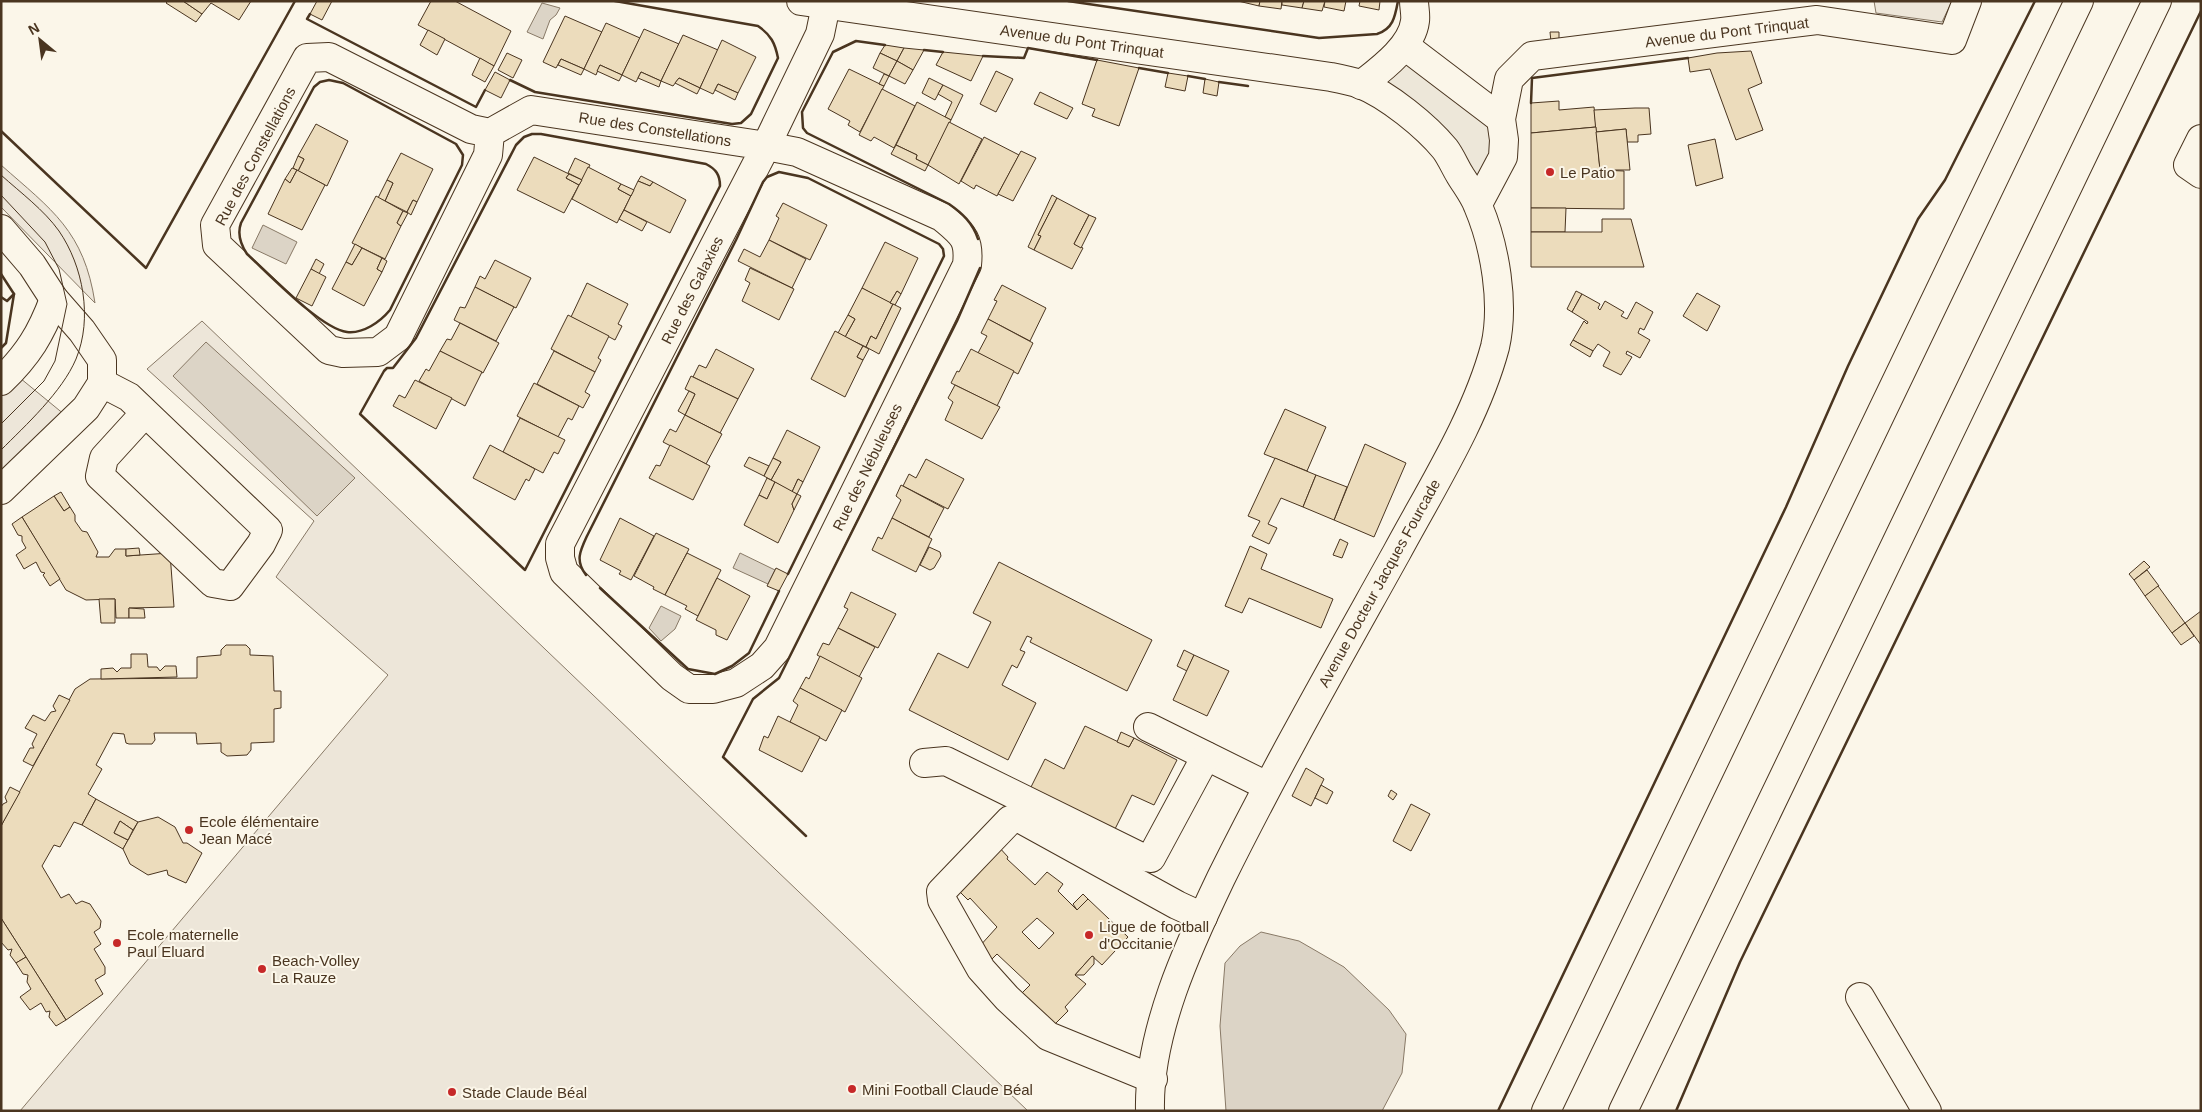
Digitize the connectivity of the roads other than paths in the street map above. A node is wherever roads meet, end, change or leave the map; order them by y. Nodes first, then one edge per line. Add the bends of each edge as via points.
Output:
1 (1414, 1) edge
2 (1967, 1) edge
3 (2079, 1) edge
4 (2157, 1) edge
5 (813, 3) edge
6 (958, 12) edge
7 (1404, 46) junction
8 (1361, 84) junction
9 (1501, 118) junction
10 (490, 132) junction
11 (2201, 139) edge
12 (766, 146) junction
13 (2201, 174) edge
14 (1478, 204) junction
15 (1, 229) edge
16 (54, 299) junction
17 (1, 381) edge
18 (102, 383) junction
19 (145, 413) junction
20 (1, 490) edge
21 (564, 572) joint
22 (1148, 726) dead end
23 (1206, 756) junction
24 (924, 763) dead end
25 (1267, 786) junction
26 (1202, 917) junction
27 (1860, 997) dead end
28 (1153, 1079) junction
29 (1150, 1111) edge
30 (1546, 1111) edge
31 (1623, 1111) edge
32 (1927, 1111) edge

1 - 7 main road via 1415,22
2 - 9 main road, Avenue du Pont Trinquat via 1952,40 1817,20 1532,56 1509,79
3 - 30 main road
4 - 31 main road
5 - 6 main road, Avenue du Pont Trinquat
5 - 12 main road, Rue des Galaxies via 820,34
6 - 8 main road, Avenue du Pont Trinquat
7 - 8 main road
7 - 9 main road
8 - 14 main road, Avenue Docteur Jacques Fourcade via 1405,111 1446,150
9 - 14 main road via 1503,157
10 - 10 main road, Rue des Constellations via 488,155 398,337 378,352 329,350 217,245 215,225 307,58 329,56 471,130
10 - 12 main road, Rue des Constellations via 531,110
11 - 13 main road via 2188,165
12 - 21 main road, Rue des Galaxies via 560,544
12 - 21 main road, Rue des Nébuleuses via 797,152 942,217 960,232 968,248 967,265 778,648 762,666 736,683 713,689 689,689 672,677
14 - 25 main road, Avenue Docteur Jacques Fourcade via 1496,269 1499,316 1495,345 1484,377 1450,454
15 - 16 main road via 32,265
16 - 17 main road via 44,328 21,361
16 - 18 main road via 102,360
18 - 19 main road via 129,397
18 - 20 main road via 80,414
19 - 19 main road via 268,530 230,586 213,583 100,476 104,458
22 - 23 main road
23 - 24 main road via 1151,858 1139,856 946,761
23 - 25 main road
25 - 26 main road, Avenue Docteur Jacques Fourcade
26 - 28 main road, Avenue Docteur Jacques Fourcade via 1167,1012 1156,1050
26 - 28 main road via 1019,818 1010,820 941,892 942,900 981,969 1048,1036
27 - 32 main road
28 - 29 main road, Avenue Docteur Jacques Fourcade

